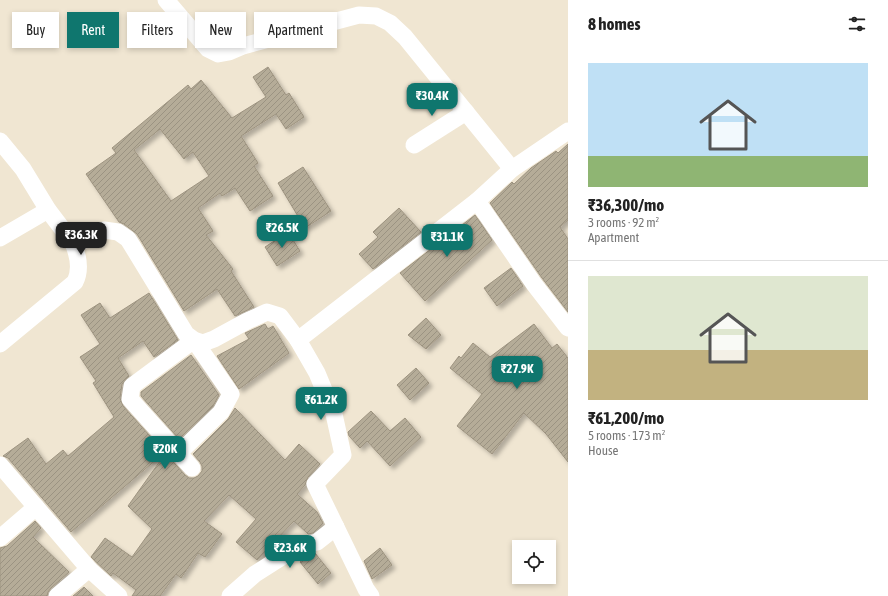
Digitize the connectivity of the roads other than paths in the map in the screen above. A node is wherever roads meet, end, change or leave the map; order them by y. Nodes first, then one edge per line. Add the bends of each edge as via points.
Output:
1 (166, 0) edge
2 (466, 112) junction
3 (568, 131) edge
4 (0, 141) edge
5 (414, 145) dead end
6 (512, 169) junction
7 (477, 201) junction
8 (48, 210) junction
9 (0, 238) edge
10 (73, 243) junction
11 (568, 328) edge
12 (194, 340) junction
13 (298, 340) junction
14 (0, 344) edge
15 (179, 453) junction
16 (0, 465) edge
17 (192, 468) dead end
18 (36, 507) junction
19 (336, 527) junction
20 (0, 538) edge
21 (89, 569) junction
22 (57, 596) edge
23 (118, 596) edge
24 (230, 596) edge
25 (371, 596) edge

1 - 2 street via 208,49 218,54 359,15 376,16 390,23 405,37
2 - 5 street
2 - 6 street
3 - 6 street
4 - 8 street via 23,169
6 - 7 street
7 - 11 street via 534,284
7 - 13 street
8 - 9 street
8 - 10 street
10 - 12 street via 104,230 118,232 128,239 186,334
10 - 14 street via 78,275 75,282
12 - 13 street via 203,343 214,339 267,312 280,316
12 - 15 street via 231,394 221,412
12 - 15 street via 132,386 130,399
13 - 19 street via 317,373 334,414 341,443 343,455 315,484
15 - 17 street
16 - 18 street
18 - 20 street
18 - 21 street
19 - 24 street via 317,542 299,546 255,574
19 - 25 street
21 - 22 street
21 - 23 street

